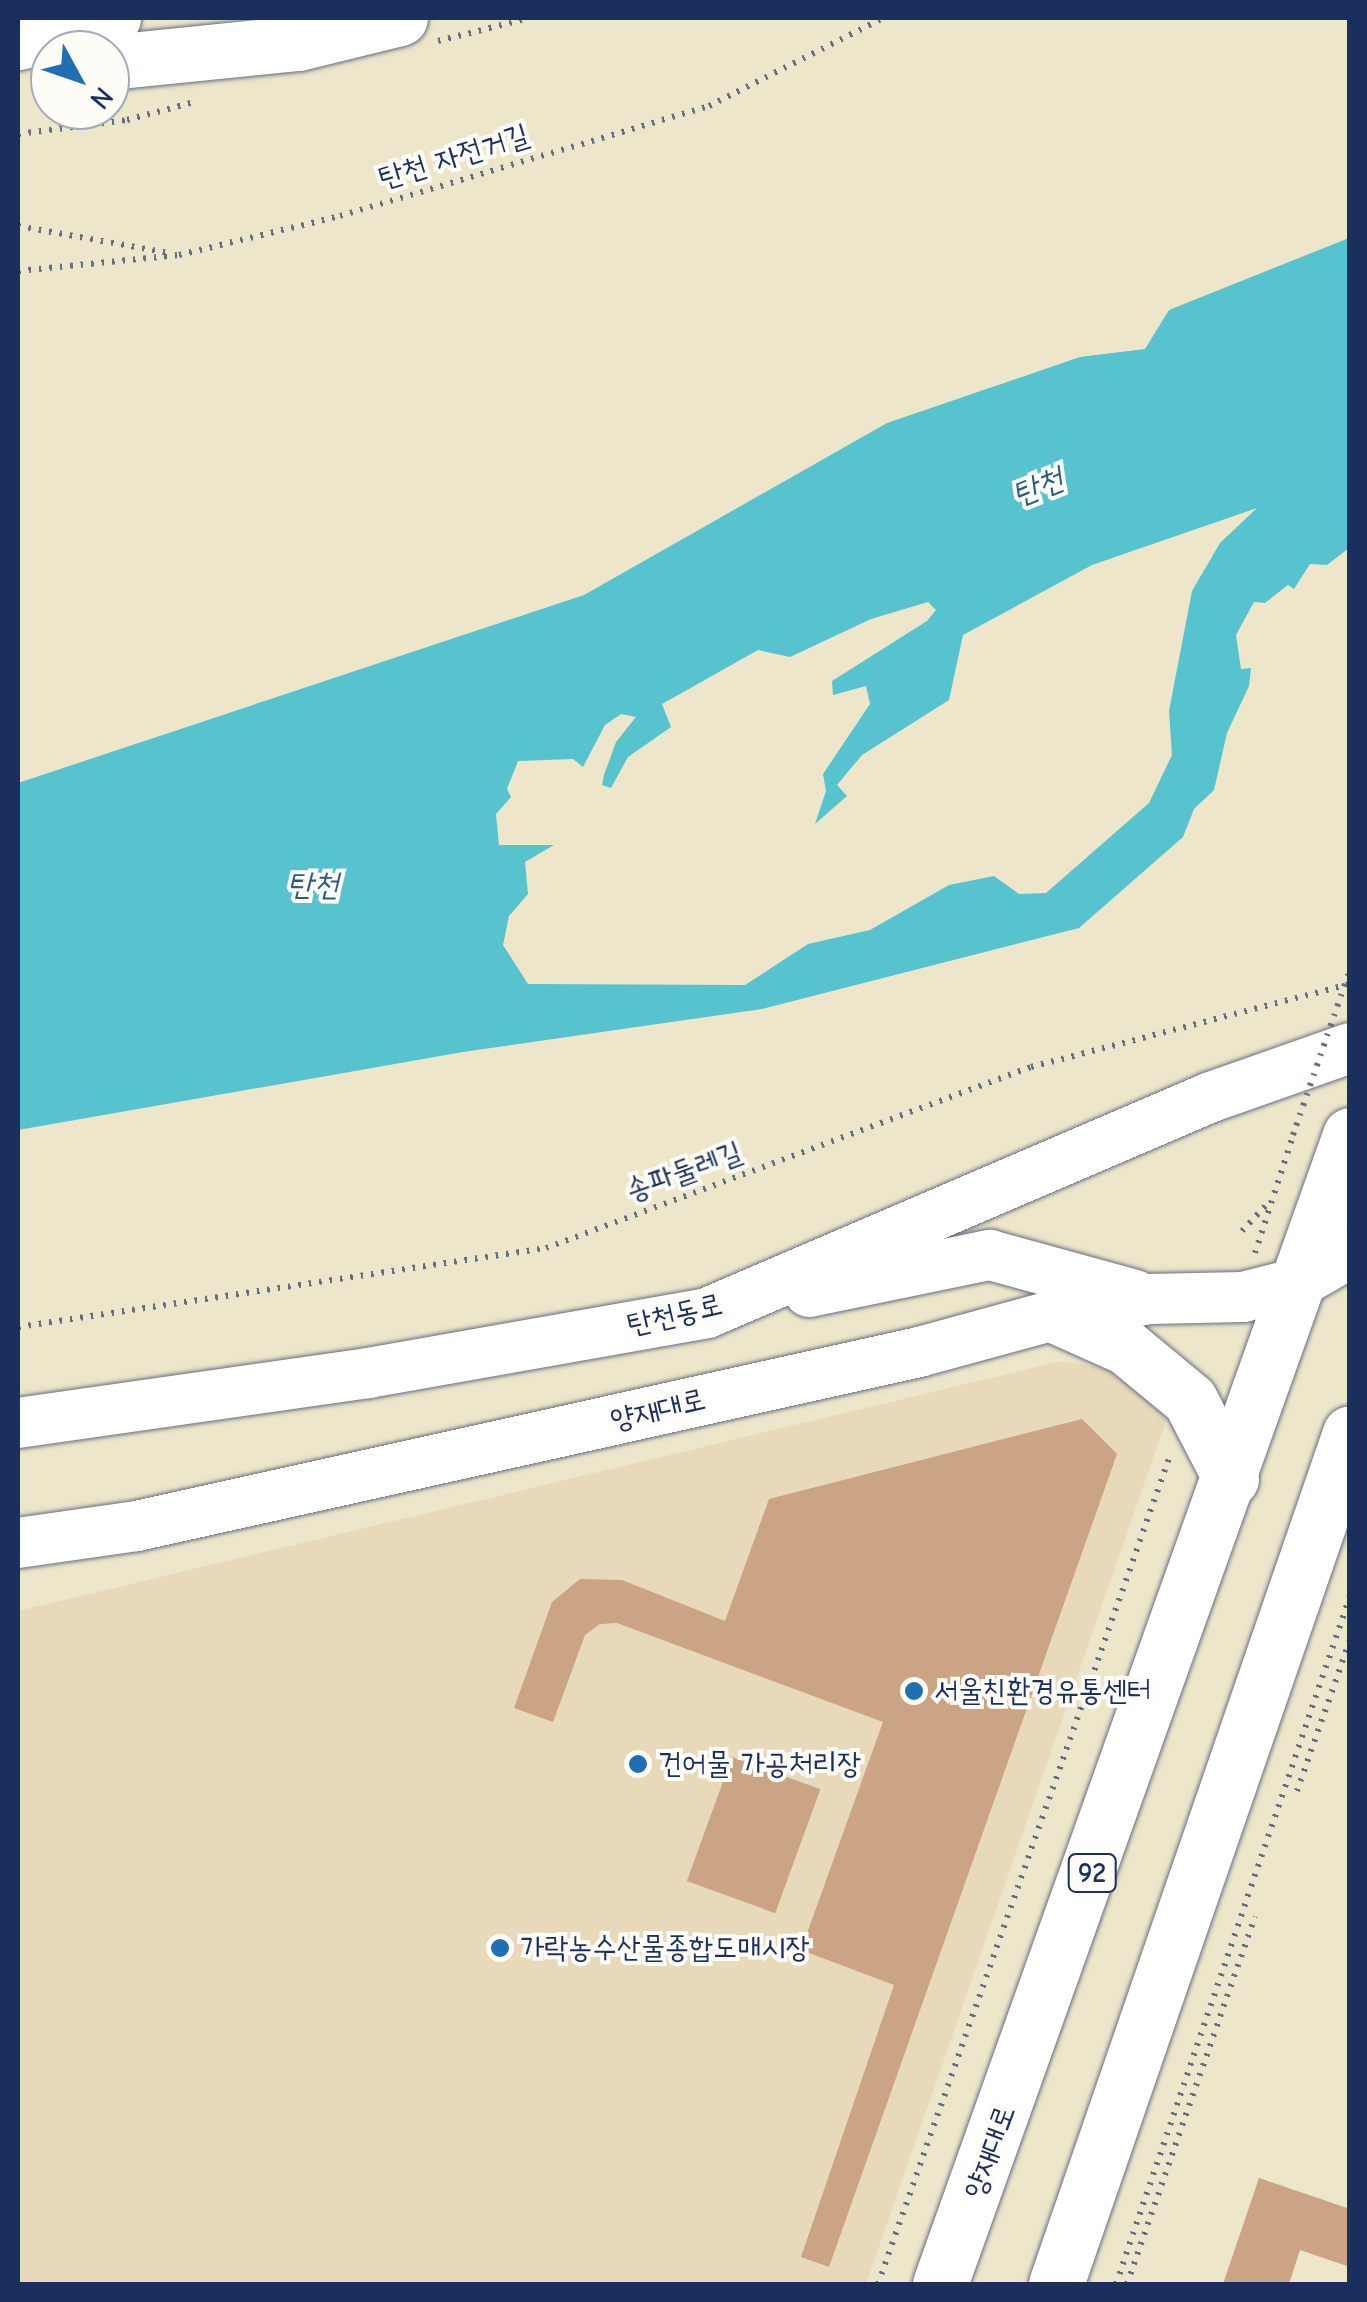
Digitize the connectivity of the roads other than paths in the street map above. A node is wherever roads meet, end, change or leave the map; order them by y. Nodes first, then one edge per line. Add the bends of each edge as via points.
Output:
1 (113, 18) edge
2 (400, 18) edge
3 (18, 42) edge
4 (130, 60) edge
5 (1350, 1048) edge
6 (1350, 1135) edge
7 (1350, 1253) edge
8 (1298, 1283) junction
9 (1150, 1299) junction
10 (707, 1313) junction
11 (1054, 1315) junction
12 (18, 1423) edge
13 (1350, 1433) edge
14 (1231, 1479) junction
15 (18, 1544) edge
16 (940, 2284) edge
17 (1056, 2284) edge

1 - 3 main road
2 - 4 main road via 298,43
5 - 10 street, 탄천동로 via 1211,1097
6 - 8 main road, 양재대로 / 92
7 - 8 street, 양재대로
8 - 9 street, 양재대로 via 1243,1297
8 - 14 main road, 양재대로 / 92
9 - 10 street via 990,1256
9 - 11 street, 양재대로
10 - 12 street, 탄천동로 via 368,1373
11 - 14 main road via 1126,1346 1190,1400
11 - 15 street, 양재대로 via 919,1352 138,1526
13 - 17 main road
14 - 16 main road, 양재대로 / 92

